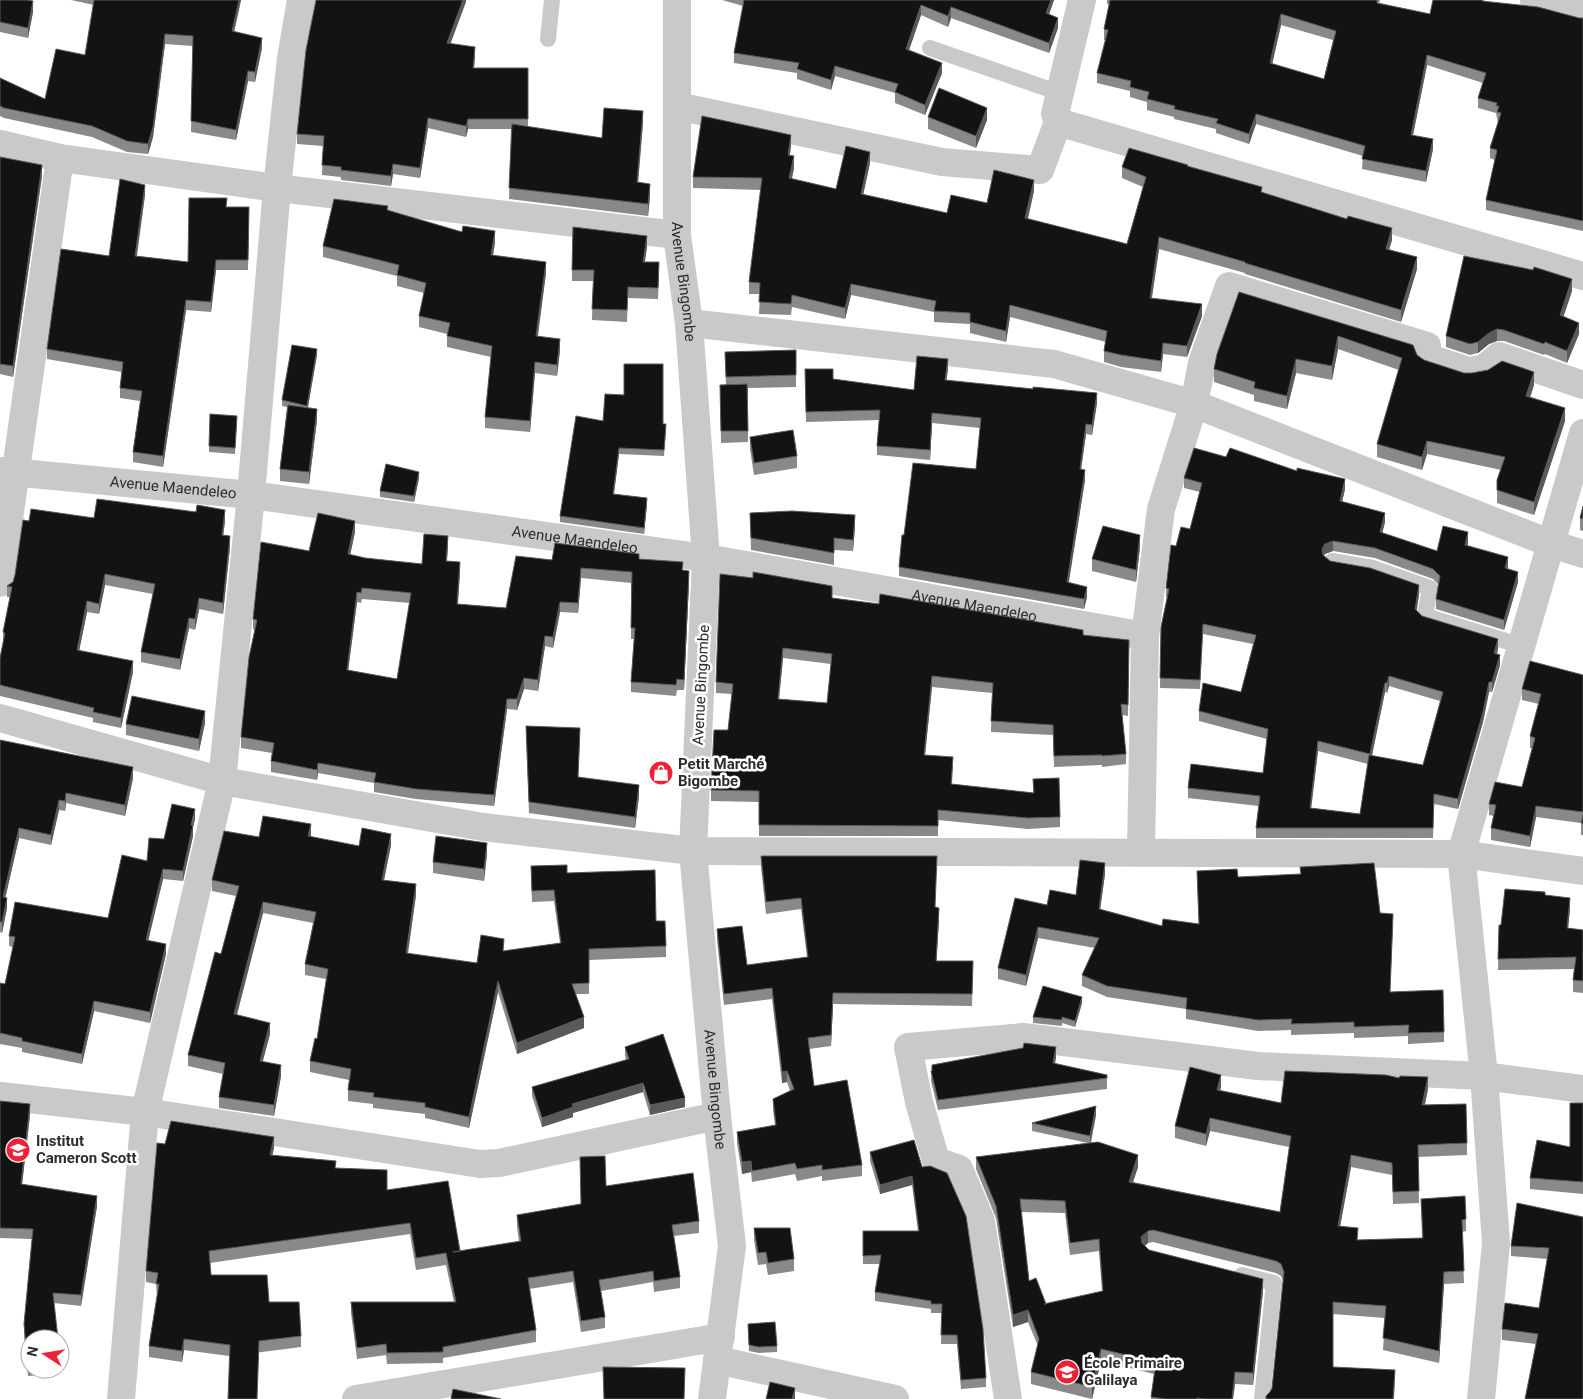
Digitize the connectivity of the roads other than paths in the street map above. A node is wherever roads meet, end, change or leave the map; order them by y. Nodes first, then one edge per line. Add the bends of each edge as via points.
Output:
1 (301, 0) edge
2 (552, 0) edge
3 (678, 0) edge
4 (1082, 0) edge
5 (1534, 0) edge
6 (1583, 13) edge
7 (548, 39) dead end
8 (930, 48) dead end
9 (1060, 93) junction
10 (677, 106) junction
11 (1058, 122) junction
12 (0, 144) edge
13 (60, 158) junction
14 (277, 188) junction
15 (677, 235) junction
16 (1583, 276) edge
17 (688, 323) junction
18 (1583, 385) edge
19 (1194, 404) junction
20 (1583, 433) edge
21 (8, 472) edge
22 (250, 495) junction
23 (1552, 544) junction
24 (1583, 554) edge
25 (706, 558) junction
26 (1332, 561) edge
27 (0, 583) edge
28 (1145, 636) junction
29 (1522, 646) junction
30 (0, 718) edge
31 (222, 781) junction
32 (693, 851) junction
33 (1141, 851) junction
34 (1461, 854) junction
35 (1583, 871) edge
36 (1484, 1076) junction
37 (1583, 1089) edge
38 (0, 1096) edge
39 (144, 1112) junction
40 (717, 1116) junction
41 (1227, 1271) edge
42 (719, 1349) junction
43 (121, 1399) edge
44 (356, 1399) edge
45 (712, 1399) edge
46 (895, 1399) edge
47 (1008, 1399) edge
48 (1262, 1399) edge
49 (1481, 1399) edge

1 - 14 street via 291,58
2 - 7 lane
3 - 10 street, Avenue Bingombe
4 - 9 street
5 - 6 street
8 - 9 lane
9 - 11 street via 1055,114
10 - 11 street via 942,162 1040,170
10 - 15 street, Avenue Bingombe
11 - 16 street
12 - 13 street
13 - 14 street
13 - 21 street
14 - 15 street
14 - 22 street
15 - 17 street, Avenue Bingombe
17 - 19 street via 1046,362
17 - 25 street, Avenue Bingombe
18 - 19 street via 1499,356 1485,368 1469,370 1430,358 1427,346 1229,286 1202,363
19 - 23 street
19 - 28 street via 1162,503
20 - 23 street
21 - 22 street, Avenue Maendeleo
21 - 27 street
22 - 25 street, Avenue Maendeleo
22 - 31 street
23 - 24 street
23 - 29 street
25 - 28 street, Avenue Maendeleo
25 - 32 street, Avenue Bingombe
26 - 29 lane via 1372,568 1430,588 1426,616
28 - 33 street
29 - 34 street
30 - 31 street
31 - 32 street via 483,827
31 - 39 street
32 - 33 street
32 - 40 street, Avenue Bingombe
33 - 34 street
34 - 35 street
34 - 36 street
36 - 37 street
36 - 47 street via 1258,1066 1023,1037 908,1047 936,1161 959,1169 981,1221
36 - 49 street via 1496,1252
38 - 39 street
39 - 40 street via 480,1164 499,1163
39 - 43 street
40 - 42 street, Avenue Bingombe via 732,1246
41 - 48 lane via 1274,1283
42 - 44 street
42 - 45 street, Avenue Bingombe
42 - 46 street

